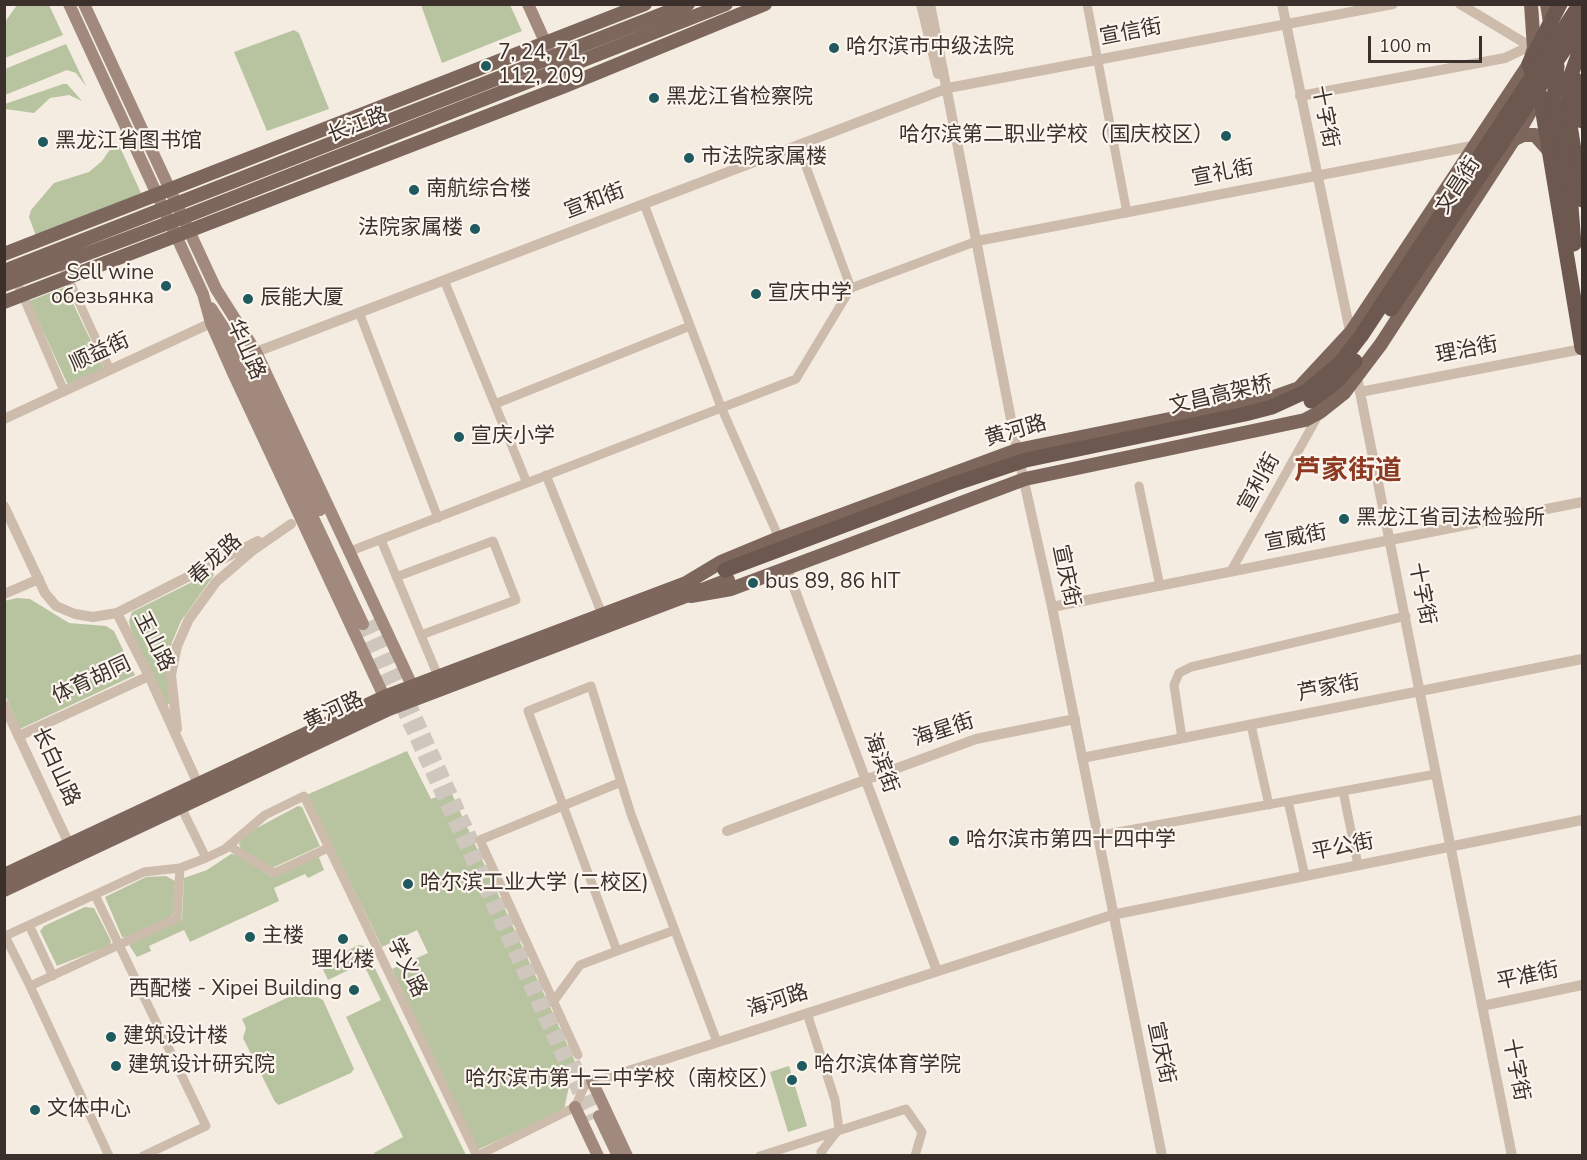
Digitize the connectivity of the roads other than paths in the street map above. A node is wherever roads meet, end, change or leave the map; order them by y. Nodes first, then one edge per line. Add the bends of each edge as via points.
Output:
1 (69, 4) edge
2 (84, 4) edge
3 (528, 4) edge
4 (645, 4) edge
5 (688, 4) edge
6 (726, 4) edge
7 (765, 4) edge
8 (921, 4) edge
9 (930, 4) edge
10 (1088, 4) edge
11 (1282, 4) edge
12 (1393, 4) edge
13 (1460, 4) edge
14 (1531, 4) edge
15 (1546, 4) edge
16 (1560, 4) edge
17 (1580, 4) edge
18 (1550, 20) junction
19 (1285, 23) junction
20 (1582, 23) edge
21 (546, 44) junction
22 (1582, 44) edge
23 (1536, 53) junction
24 (1099, 58) junction
25 (555, 64) junction
26 (1577, 76) edge
27 (565, 86) junction
28 (945, 89) junction
29 (1540, 95) junction
30 (1300, 96) junction
31 (1582, 121) edge
32 (1515, 139) junction
33 (1477, 145) junction
34 (798, 146) junction
35 (1550, 152) junction
36 (1316, 176) junction
37 (1577, 184) edge
38 (170, 190) junction
39 (156, 195) junction
40 (1582, 200) edge
41 (177, 204) junction
42 (644, 204) junction
43 (163, 210) junction
44 (1127, 213) junction
45 (186, 223) junction
46 (171, 229) junction
47 (977, 241) junction
48 (1582, 247) edge
49 (4, 254) edge
50 (61, 263) junction
51 (4, 271) edge
52 (67, 279) junction
53 (444, 280) junction
54 (10, 282) edge
55 (851, 288) junction
56 (216, 289) junction
57 (1582, 291) edge
58 (203, 294) junction
59 (22, 296) junction
60 (4, 302) edge
61 (359, 312) junction
62 (211, 323) junction
63 (690, 326) junction
64 (1351, 332) junction
65 (1582, 348) edge
66 (256, 351) junction
67 (110, 370) junction
68 (1357, 377) junction
69 (64, 391) junction
70 (1360, 392) junction
71 (495, 404) junction
72 (722, 407) junction
73 (1320, 412) junction
74 (4, 419) edge
75 (1017, 450) junction
76 (546, 475) junction
77 (1025, 479) junction
78 (527, 483) junction
79 (1139, 486) dead end
80 (1582, 502) edge
81 (4, 506) edge
82 (438, 518) junction
83 (296, 522) junction
84 (779, 538) junction
85 (381, 540) junction
86 (1390, 540) junction
87 (348, 552) junction
88 (788, 569) junction
89 (1231, 572) junction
90 (727, 575) junction
91 (396, 577) junction
92 (39, 579) junction
93 (686, 583) junction
94 (1160, 586) junction
95 (4, 594) edge
96 (691, 596) junction
97 (1052, 607) junction
98 (117, 613) junction
99 (602, 614) junction
100 (1406, 616) junction
101 (421, 635) junction
102 (1582, 659) edge
103 (149, 676) junction
104 (438, 676) junction
105 (1420, 691) junction
106 (415, 692) junction
107 (387, 703) junction
108 (4, 705) edge
109 (1075, 719) junction
110 (1251, 725) junction
111 (19, 736) junction
112 (1182, 738) junction
113 (179, 741) junction
114 (1082, 758) junction
115 (1436, 774) junction
116 (865, 779) junction
117 (621, 782) junction
118 (198, 784) junction
119 (1343, 791) junction
120 (1288, 801) junction
121 (1269, 805) junction
122 (182, 807) junction
123 (562, 808) junction
124 (1582, 820) edge
125 (727, 831) dead end
126 (1096, 836) junction
127 (69, 844) junction
128 (229, 846) junction
129 (1450, 846) junction
130 (328, 848) junction
131 (206, 858) junction
132 (1358, 865) junction
133 (180, 868) junction
134 (4, 875) edge
135 (1305, 876) junction
136 (4, 890) edge
137 (95, 895) junction
138 (1112, 915) junction
139 (29, 925) junction
140 (675, 930) junction
141 (119, 945) junction
142 (618, 951) junction
143 (937, 971) junction
144 (53, 976) junction
145 (30, 986) junction
146 (1582, 986) edge
147 (553, 1002) junction
148 (1482, 1006) junction
149 (807, 1013) junction
150 (717, 1042) junction
151 (578, 1055) dead end
152 (588, 1083) junction
153 (575, 1107) junction
154 (839, 1129) junction
155 (109, 1155) edge
156 (143, 1155) edge
157 (477, 1155) edge
158 (598, 1155) edge
159 (609, 1155) edge
160 (618, 1155) edge
161 (627, 1155) edge
162 (760, 1155) edge
163 (823, 1155) edge
164 (915, 1155) edge
165 (1161, 1155) edge
166 (1512, 1155) edge

1 - 39 main road, 华山路
2 - 38 main road, 华山路
3 - 21 main road
4 - 21 main road
5 - 25 main road, 长江路
6 - 25 main road, 长江路
7 - 27 main road
8 - 28 street
9 - 28 street, 宣庆街
10 - 24 street
11 - 19 street, 十字街
12 - 19 street, 宣信街
13 - 23 street
14 - 23 main road
15 - 18 main road
16 - 18 highway
17 - 37 highway, bridge via 1558,56 1555,78 1558,125
17 - 90 highway, 文昌高架桥, bridge via 1361,336 1341,362 1307,392 1245,414 1017,462
18 - 23 highway
18 - 26 highway
19 - 24 street, 宣信街
19 - 30 street, 十字街
20 - 90 highway, 文昌高架桥, bridge via 1362,352 1343,375 1305,405 1269,418 1003,477
21 - 25 main road
21 - 38 main road
22 - 37 highway, bridge via 1568,95
23 - 26 street
23 - 29 highway
23 - 30 street
23 - 33 main road, 文昌街
24 - 28 street, 宣信街
24 - 44 street
25 - 27 main road
25 - 41 main road, 长江路
25 - 45 main road, 长江路
26 - 31 highway
27 - 45 main road
28 - 34 street, 宣和街
28 - 47 street, 宣庆街
29 - 32 main road, 文昌街
29 - 35 highway
30 - 36 street, 十字街
32 - 35 main road via 1535,135
32 - 68 main road, 文昌街
33 - 36 street, 宣礼街
33 - 64 main road, 文昌街
34 - 42 street, 宣和街
34 - 55 street
35 - 65 highway
36 - 44 street, 宣礼街
36 - 64 street, 十字街
37 - 40 highway
37 - 48 highway
37 - 57 highway via 1574,249
38 - 39 main road
38 - 41 main road, 华山路
39 - 43 main road, 华山路
39 - 49 main road
41 - 43 main road, 长江路
41 - 45 main road, 华山路
42 - 53 street, 宣和街
42 - 63 street
43 - 46 main road, 华山路
43 - 51 main road, 长江路
44 - 47 street, 宣礼街
45 - 46 main road
45 - 56 main road, 华山路
46 - 50 main road
46 - 52 main road
46 - 58 main road, 华山路
47 - 55 street
47 - 75 street, 宣庆街
50 - 52 street
50 - 54 main road
52 - 59 main road
52 - 67 street
53 - 61 street, 宣和街
53 - 71 street
54 - 59 street
55 - 72 street via 796,379
56 - 58 main road via 367,622 224,328
56 - 66 main road, 华山路
58 - 62 main road, 华山路
59 - 60 main road
59 - 69 street
61 - 66 street, 宣和街
61 - 82 street
62 - 67 street, 顺益街
62 - 83 main road, 华山路
63 - 71 street
63 - 72 street
64 - 68 street, 十字街
64 - 75 main road, 黄河路 via 1299,388 1268,399
65 - 70 street, 理治街
66 - 87 main road, 华山路
67 - 69 street, 顺益街
68 - 70 street, 十字街
68 - 73 main road, 黄河路
69 - 74 street, 顺益街
70 - 86 street, 十字街
71 - 78 street
72 - 76 street
72 - 84 street
73 - 77 main road, 黄河路 via 1305,420
73 - 89 street, 宣利街
75 - 77 street, 宣庆街
75 - 84 main road, 黄河路
76 - 78 street
76 - 99 street
77 - 88 main road, 黄河路
77 - 97 street, 宣庆街
78 - 82 street
79 - 94 street
80 - 86 street, 宣威街
81 - 92 street, 玉山路
82 - 85 street
83 - 98 street
83 - 107 main road, 华山路
83 - 113 street, 春龙路 via 252,551 216,582 181,634 171,675
84 - 93 main road, 黄河路 via 721,562
85 - 87 street
85 - 91 street
86 - 89 street, 宣威街
86 - 100 street, 十字街
87 - 106 main road, 华山路
88 - 96 main road, 黄河路 via 731,589
88 - 116 street, 海滨街
89 - 94 street, 宣威街
90 - 93 main road, 黄河路
90 - 96 main road, 黄河路
91 - 101 street
91 - 101 street via 493,541 516,600
92 - 95 street
92 - 98 street, 玉山路 via 48,597 62,609 93,616
93 - 99 main road, 黄河路
94 - 97 street, 宣威街
96 - 106 main road, 黄河路
97 - 109 street, 宣庆街
98 - 103 street, 玉山路
99 - 104 main road, 黄河路
100 - 105 street, 十字街
100 - 112 street via 1179,673 1174,685
101 - 104 street
102 - 105 street, 芦家街
103 - 111 street, 体育胡同
103 - 113 street, 玉山路
104 - 106 main road, 黄河路
105 - 110 street, 芦家街
105 - 115 street, 十字街
106 - 107 main road, 黄河路
107 - 118 main road, 黄河路
107 - 122 main road, 黄河路
108 - 111 street, 长白山路
109 - 114 street, 宣庆街
109 - 116 street, 海星街 via 976,739
110 - 112 street, 芦家街
110 - 121 street
111 - 127 street, 长白山路
112 - 114 street, 芦家街
113 - 118 street, 玉山路
114 - 126 street, 宣庆街
115 - 119 street
115 - 129 street, 十字街
116 - 125 street, 海星街
116 - 143 street, 海滨街
117 - 123 street
117 - 123 street via 591,686 528,711
117 - 140 street
118 - 127 main road, 黄河路
119 - 120 street
119 - 132 street
120 - 121 street
120 - 135 street
121 - 126 street
122 - 131 street
122 - 136 main road, 黄河路
123 - 142 street
123 - 147 street via 480,840
124 - 129 street, 平公街
126 - 138 street, 宣庆街
127 - 134 main road, 黄河路
128 - 130 street via 274,873
128 - 130 street, 学义路 via 250,825 304,796
128 - 131 street
129 - 132 street, 平公街
129 - 148 street, 十字街
130 - 157 street, 学义路
131 - 133 street
132 - 135 street, 平公街
133 - 137 street via 144,873
133 - 141 street via 177,918
135 - 138 street, 平公街
137 - 139 street
137 - 141 street
138 - 143 street, 海河路
138 - 165 street, 宣庆街
139 - 144 street
139 - 145 street via 5,936
140 - 142 street
140 - 150 street
141 - 144 street
141 - 156 street via 206,1126
142 - 147 street via 580,965
143 - 149 street, 海河路
144 - 145 street
145 - 155 street
146 - 148 street, 平准街
147 - 151 street
148 - 166 street, 十字街
149 - 150 street, 海河路
149 - 154 street via 835,1100
150 - 152 street, 海河路
152 - 153 street
152 - 161 main road
153 - 157 street
153 - 158 main road
154 - 162 street
154 - 163 street via 821,1152
154 - 164 street via 906,1109 922,1132
159 - 160 main road via 595,1118

